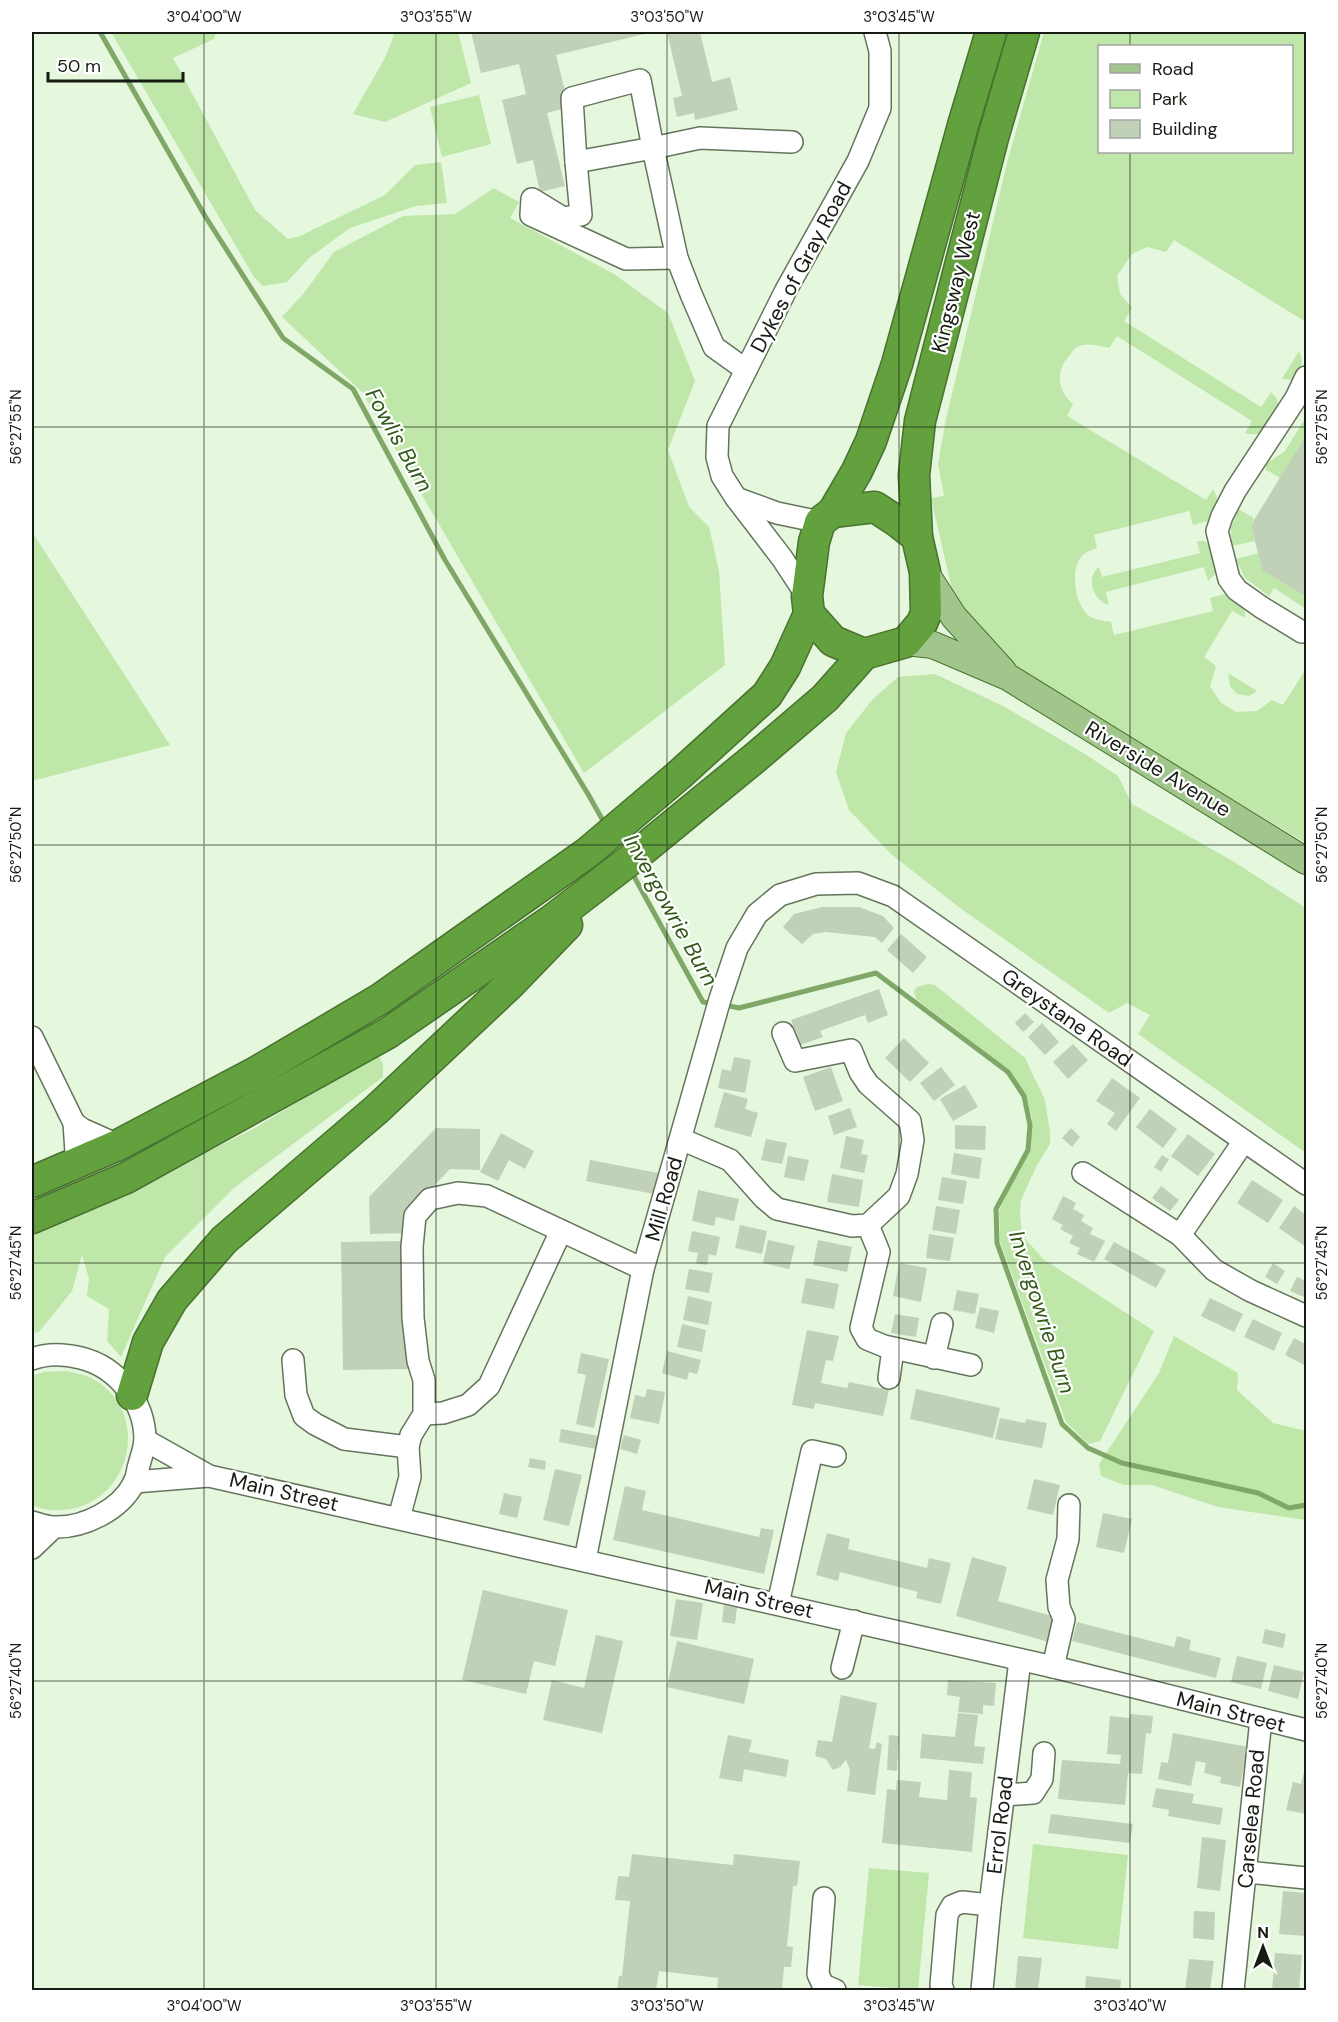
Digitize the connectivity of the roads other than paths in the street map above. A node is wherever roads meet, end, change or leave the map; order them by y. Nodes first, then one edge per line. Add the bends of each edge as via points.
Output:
1 (875, 32) edge
2 (991, 32) edge
3 (1024, 32) edge
4 (792, 142) dead end
5 (653, 148) junction
6 (576, 162) junction
7 (678, 258) junction
8 (746, 370) junction
9 (1306, 377) edge
10 (1301, 400) edge
11 (736, 498) junction
12 (827, 517) junction
13 (917, 537) junction
14 (925, 572) junction
15 (808, 605) junction
16 (1302, 632) dead end
17 (906, 642) junction
18 (864, 654) junction
19 (1008, 677) junction
20 (1306, 861) edge
21 (609, 878) junction
22 (816, 884) joint
23 (783, 1033) dead end
24 (32, 1038) edge
25 (74, 1123) junction
26 (681, 1139) junction
27 (1244, 1141) junction
28 (118, 1145) junction
29 (73, 1165) junction
30 (1083, 1173) dead end
31 (32, 1182) edge
32 (1306, 1184) edge
33 (32, 1218) edge
34 (868, 1225) junction
35 (561, 1231) junction
36 (1180, 1235) junction
37 (643, 1269) junction
38 (1306, 1316) edge
39 (942, 1324) dead end
40 (892, 1348) junction
41 (934, 1358) junction
42 (32, 1359) edge
43 (293, 1360) dead end
44 (971, 1365) dead end
45 (889, 1378) dead end
46 (132, 1395) junction
47 (424, 1414) junction
48 (145, 1440) junction
49 (408, 1447) junction
50 (835, 1456) dead end
51 (209, 1476) junction
52 (134, 1482) junction
53 (1069, 1505) dead end
54 (399, 1518) junction
55 (32, 1522) edge
56 (53, 1528) junction
57 (32, 1548) edge
58 (585, 1560) junction
59 (778, 1604) junction
60 (854, 1622) junction
61 (1020, 1660) junction
62 (1053, 1667) junction
63 (842, 1668) dead end
64 (1261, 1719) junction
65 (1306, 1730) edge
66 (1044, 1753) dead end
67 (1005, 1795) junction
68 (1247, 1872) junction
69 (1306, 1878) edge
70 (824, 1898) dead end
71 (990, 1905) junction
72 (835, 1990) edge
73 (943, 1990) edge
74 (982, 1990) edge
75 (1233, 1990) edge

1 - 8 street, Dykes of Gray Road via 880,51 880,108 858,161
2 - 12 highway, Kingsway West via 897,364 871,441
3 - 13 highway, Kingsway West via 920,421 914,475
4 - 5 street via 700,138
5 - 6 street
5 - 6 street via 640,80 572,98
5 - 7 street
6 - 7 street via 581,214 563,218 532,199 531,215 626,259
7 - 8 street via 714,347
8 - 11 street, Dykes of Gray Road via 718,426 717,457 722,476
9 - 10 street
10 - 16 street via 1235,491 1217,531 1229,579 1238,590
11 - 12 street via 777,513
11 - 15 street, Dykes of Gray Road via 767,537
12 - 13 highway via 875,507
12 - 15 highway via 814,542
13 - 14 highway
14 - 17 highway via 926,613
14 - 19 main road, Riverside Avenue via 954,617
15 - 18 highway via 833,641
15 - 28 highway via 785,668 767,695 587,853 380,999 258,1071
17 - 18 highway
17 - 19 main road, Riverside Avenue via 933,645
18 - 21 highway via 825,698
19 - 20 main road, Riverside Avenue
21 - 33 highway via 388,1032 126,1178
21 - 46 highway via 509,985 385,1102 225,1240 172,1300 148,1342
22 - 26 street, Mill Road via 780,895 757,914 737,948
22 - 27 street, Greystane Road via 858,883 893,896
23 - 34 street via 795,1061 851,1050 868,1084 910,1121 913,1140 899,1196
24 - 25 street
25 - 28 street
25 - 29 street
26 - 34 street via 730,1160 777,1209 852,1226
26 - 37 street, Mill Road
27 - 32 street, Greystane Road
27 - 36 street
28 - 29 highway
29 - 31 highway
30 - 36 street
34 - 40 street via 879,1252 861,1328 867,1339
35 - 37 street
35 - 47 street via 489,1386 468,1405
35 - 47 street via 487,1196 458,1193 430,1199 415,1216 413,1317 424,1380
36 - 38 street via 1214,1270
37 - 58 street, Mill Road
39 - 41 street
40 - 41 street
40 - 45 street
41 - 44 street
42 - 46 street via 67,1354 92,1361 115,1375
43 - 49 street via 296,1395 304,1416 344,1439
46 - 48 street via 142,1416
47 - 49 street
48 - 51 street, Main Street
48 - 52 street
49 - 54 street via 410,1477
50 - 59 street via 812,1451
51 - 52 street, Main Street
51 - 54 street, Main Street
52 - 56 street via 114,1507 85,1523
53 - 62 street via 1068,1539 1056,1580 1064,1619
54 - 58 street, Main Street
55 - 56 street
56 - 57 street
58 - 59 street, Main Street
59 - 60 street, Main Street
60 - 61 street, Main Street
60 - 63 street
61 - 62 street, Main Street
61 - 67 street, Errol Road
62 - 64 street, Main Street
64 - 65 street, Main Street
64 - 68 street, Carselea Road
66 - 67 street via 1042,1779 1033,1793
67 - 71 street, Errol Road
68 - 69 street
68 - 75 street, Carselea Road
70 - 72 street via 818,1974 823,1985
71 - 73 street via 962,1902 952,1906 946,1916
71 - 74 street, Errol Road

